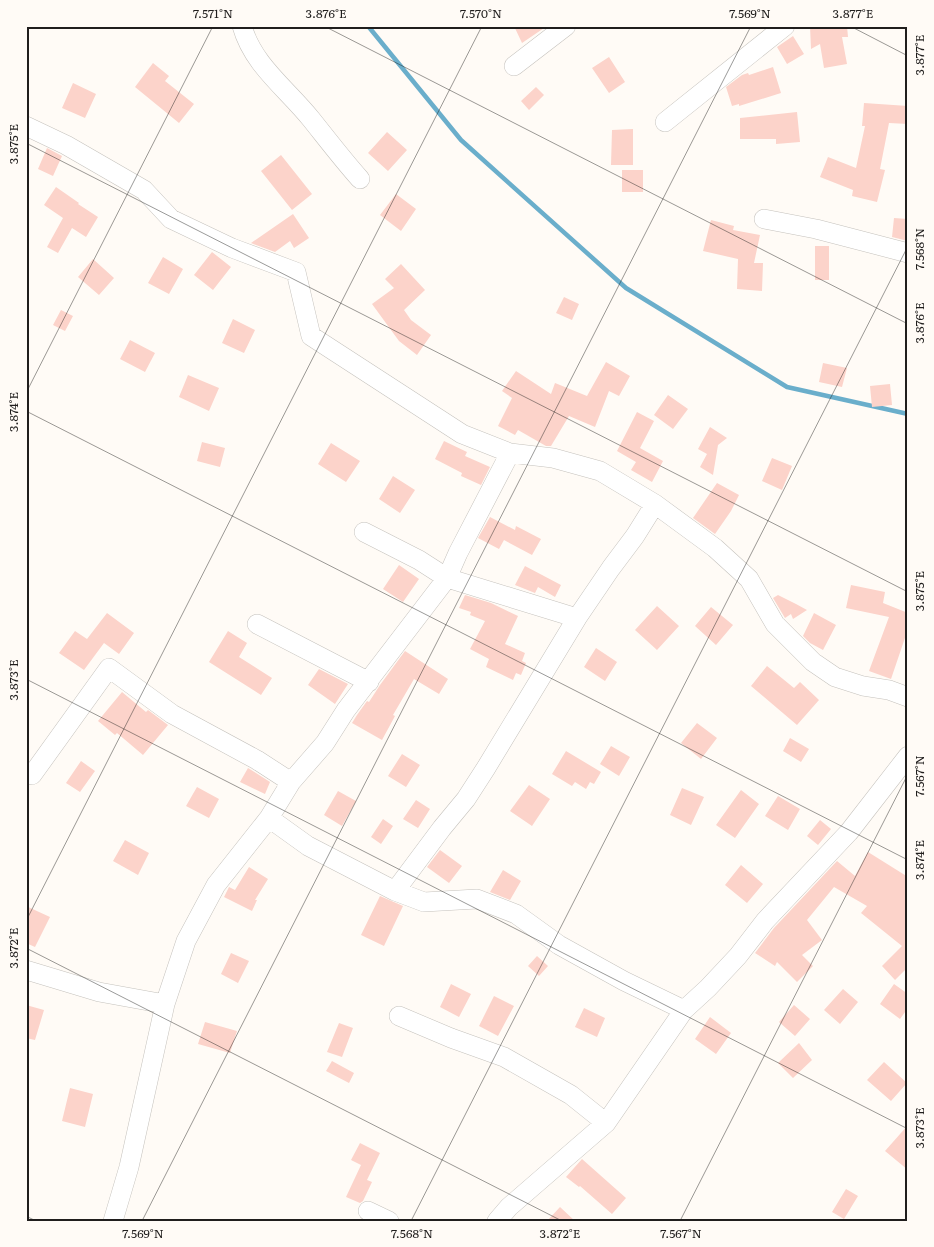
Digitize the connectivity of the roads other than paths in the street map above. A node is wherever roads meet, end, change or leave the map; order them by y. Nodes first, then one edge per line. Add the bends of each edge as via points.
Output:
1 (242, 26) edge
2 (566, 26) edge
3 (785, 26) edge
4 (514, 66) dead end
5 (665, 122) dead end
6 (26, 126) edge
7 (360, 179) dead end
8 (764, 219) dead end
9 (908, 252) edge
10 (510, 453) junction
11 (654, 504) junction
12 (364, 532) dead end
13 (447, 578) junction
14 (577, 618) junction
15 (257, 624) dead end
16 (369, 682) junction
17 (908, 697) edge
18 (908, 756) edge
19 (32, 775) dead end
20 (291, 782) junction
21 (269, 818) junction
22 (395, 891) junction
23 (26, 970) edge
24 (165, 1004) junction
25 (684, 1010) junction
26 (399, 1016) dead end
27 (606, 1124) junction
28 (368, 1211) dead end
29 (113, 1221) edge
30 (389, 1221) edge
31 (498, 1221) edge

1 - 7 street via 257,60
2 - 4 street
3 - 5 street
6 - 10 street via 144,190 171,218 232,248 296,272 311,336 462,434
8 - 9 street
10 - 11 street via 553,458 600,471
10 - 13 street
11 - 14 street
11 - 17 street via 715,548 749,579 775,624 812,662 835,677
12 - 13 street
13 - 14 street
13 - 16 street
14 - 22 street via 471,792
15 - 16 street
16 - 20 street via 325,743
18 - 25 street via 849,832 765,921 738,956
19 - 20 street via 109,668 172,714
20 - 21 street
21 - 22 street via 308,846
21 - 24 street via 216,885 186,941
22 - 25 street via 424,902 478,899 516,914 559,945
23 - 24 street via 99,992
24 - 29 street via 129,1167
25 - 27 street
26 - 27 street via 504,1057 571,1095
27 - 31 street via 509,1207
28 - 30 street

